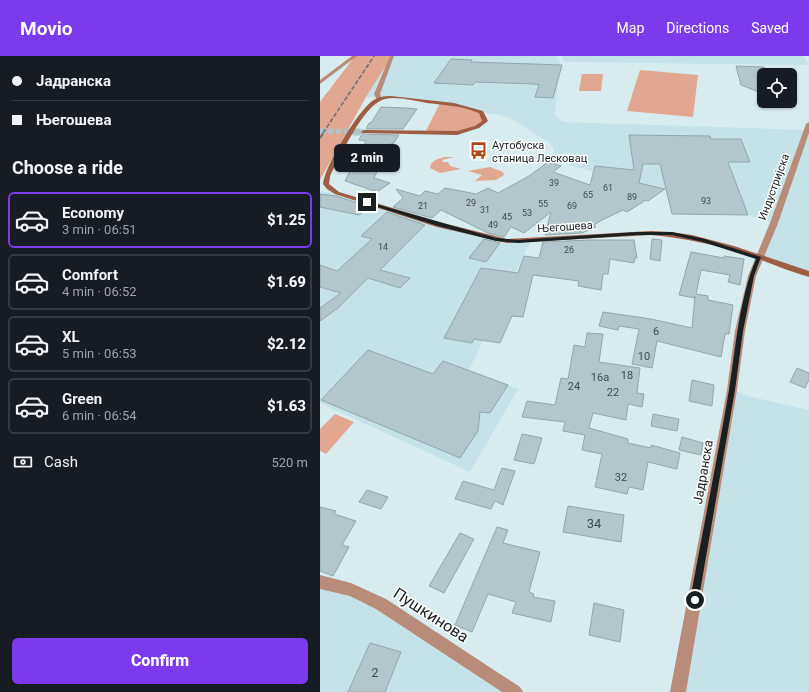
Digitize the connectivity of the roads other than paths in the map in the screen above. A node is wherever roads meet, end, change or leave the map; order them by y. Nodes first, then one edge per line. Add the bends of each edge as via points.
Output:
1 (355, 56) edge
2 (392, 56) edge
3 (320, 82) edge
4 (380, 99) junction
5 (809, 124) edge
6 (364, 132) dead end
7 (759, 258) junction
8 (809, 274) edge
9 (320, 582) edge
10 (516, 692) edge
11 (678, 692) edge

1 - 3 street
2 - 4 street via 377,94
4 - 6 street via 412,100 475,109 481,112 485,121 477,127 457,132
4 - 7 street, Његошева via 369,105 327,176 326,184 337,193 496,239 518,241 672,234 704,240
5 - 7 street, Индустријска
7 - 8 street, Његошева
7 - 11 street, Јадранска via 752,276 740,331 732,390
9 - 10 street, Пушкинова via 351,590 381,604

